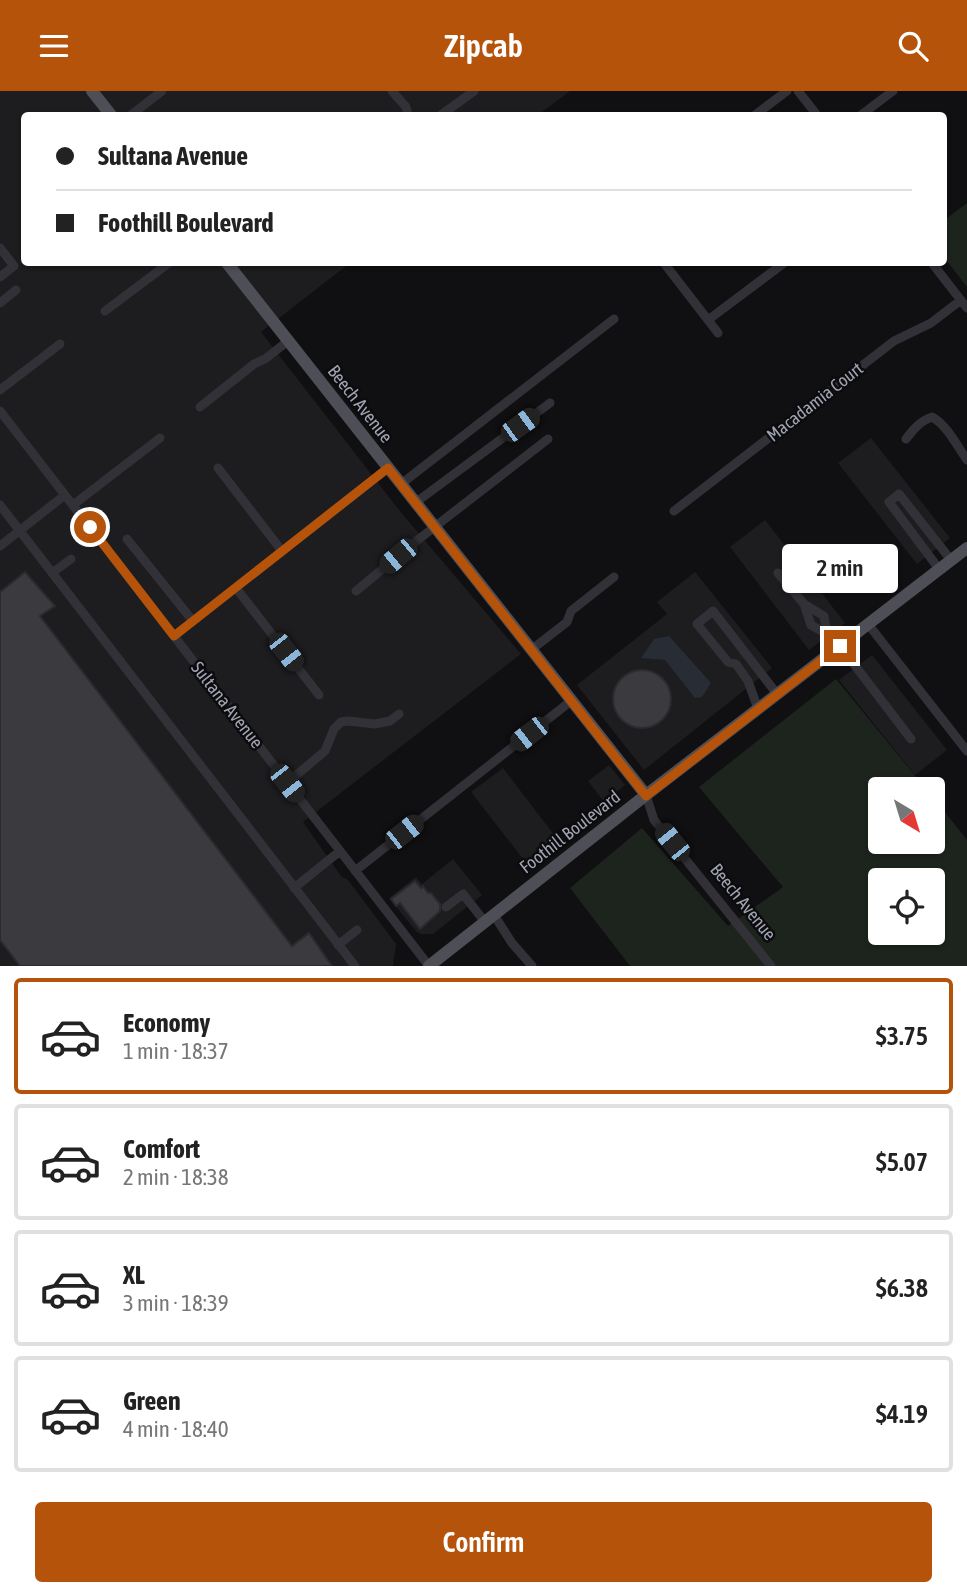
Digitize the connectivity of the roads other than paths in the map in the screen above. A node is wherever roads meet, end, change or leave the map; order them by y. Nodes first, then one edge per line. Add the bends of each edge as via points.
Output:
1 (92, 91) edge
2 (162, 91) edge
3 (392, 91) edge
4 (474, 91) edge
5 (787, 91) edge
6 (798, 91) edge
7 (893, 91) edge
8 (109, 112) edge
9 (135, 112) edge
10 (407, 112) edge
11 (445, 112) edge
12 (759, 112) edge
13 (815, 112) edge
14 (865, 112) edge
15 (0, 248) edge
16 (165, 266) edge
17 (233, 266) edge
18 (666, 266) edge
19 (773, 266) edge
20 (934, 266) edge
21 (0, 277) edge
22 (16, 290) dead end
23 (0, 303) edge
24 (964, 304) edge
25 (106, 311) dead end
26 (614, 319) dead end
27 (708, 320) junction
28 (718, 333) dead end
29 (288, 341) junction
30 (60, 344) dead end
31 (0, 390) edge
32 (550, 403) dead end
33 (200, 407) dead end
34 (0, 411) edge
35 (160, 438) dead end
36 (548, 439) dead end
37 (906, 439) dead end
38 (967, 460) edge
39 (218, 468) dead end
40 (388, 468) junction
41 (401, 484) junction
42 (65, 495) junction
43 (415, 503) junction
44 (0, 505) edge
45 (73, 505) junction
46 (674, 510) dead end
47 (435, 527) junction
48 (20, 531) junction
49 (127, 539) dead end
50 (0, 546) edge
51 (967, 548) edge
52 (282, 551) junction
53 (71, 559) dead end
54 (951, 560) junction
55 (939, 569) junction
56 (52, 573) junction
57 (778, 573) dead end
58 (614, 577) dead end
59 (236, 588) junction
60 (356, 591) dead end
61 (804, 604) junction
62 (192, 621) junction
63 (868, 624) junction
64 (828, 634) junction
65 (174, 636) junction
66 (840, 646) junction
67 (531, 650) junction
68 (777, 694) junction
69 (319, 695) dead end
70 (571, 701) junction
71 (758, 709) junction
72 (399, 714) dead end
73 (911, 739) dead end
74 (967, 751) edge
75 (287, 783) junction
76 (646, 796) junction
77 (340, 851) junction
78 (355, 871) junction
79 (294, 888) junction
80 (446, 908) dead end
81 (489, 918) junction
82 (358, 930) dead end
83 (338, 945) junction
84 (355, 966) edge
85 (429, 966) edge
86 (531, 966) edge
87 (771, 966) edge

1 - 8 main road
2 - 9 street
3 - 10 street
4 - 11 street
5 - 12 street
6 - 13 street
7 - 14 street
15 - 21 street via 14,266
16 - 25 street
17 - 29 main road, Beech Avenue
18 - 27 street
19 - 27 street
20 - 24 street
22 - 23 street
24 - 46 street, Macadamia Court via 894,341
26 - 41 street
27 - 28 street
29 - 33 street
29 - 40 main road, Beech Avenue
30 - 31 street
32 - 43 street
34 - 42 street, Sultana Avenue
35 - 45 street
36 - 47 street
37 - 38 street via 926,419 936,418
39 - 52 street
40 - 41 main road, Beech Avenue
40 - 52 street
41 - 43 main road, Beech Avenue
42 - 45 street, Sultana Avenue
42 - 48 street
43 - 47 main road, Beech Avenue
44 - 48 street
45 - 65 street, Sultana Avenue
47 - 60 street
47 - 67 main road, Beech Avenue
48 - 50 street
48 - 56 street
49 - 62 street
51 - 54 main road, Foothill Boulevard
52 - 59 street
53 - 56 street
54 - 55 main road, Foothill Boulevard
54 - 55 street via 899,494 889,502
55 - 63 main road, Foothill Boulevard
56 - 79 street
57 - 61 street
58 - 67 street
59 - 62 street
59 - 69 street
61 - 64 street via 811,625
61 - 64 street via 824,616
62 - 65 street
63 - 66 main road, Foothill Boulevard
63 - 74 street
64 - 66 street
65 - 75 street, Sultana Avenue
66 - 68 main road, Foothill Boulevard
66 - 73 street
67 - 70 main road, Beech Avenue
68 - 71 main road, Foothill Boulevard
68 - 71 street via 713,611 696,624 728,662 736,664
70 - 76 main road, Beech Avenue
70 - 78 street
71 - 76 main road, Foothill Boulevard
72 - 75 street via 375,724 341,722 325,751
75 - 77 street, Sultana Avenue
76 - 81 main road, Foothill Boulevard
76 - 87 street, Beech Avenue via 654,820
77 - 78 street, Sultana Avenue
77 - 79 street
78 - 85 street, Sultana Avenue
79 - 83 street
80 - 81 street via 463,894
81 - 85 main road, Foothill Boulevard
81 - 86 street
82 - 83 street
83 - 84 street

